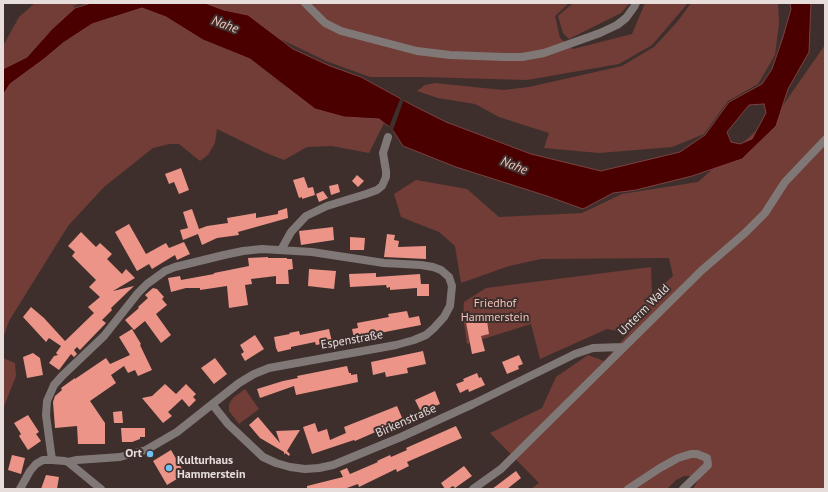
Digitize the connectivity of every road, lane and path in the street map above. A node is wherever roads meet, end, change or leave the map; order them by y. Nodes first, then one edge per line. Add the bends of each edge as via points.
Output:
1 (305, 3) edge
2 (636, 3) edge
3 (388, 137) dead end
4 (825, 140) edge
5 (281, 250) junction
6 (623, 348) junction
7 (212, 404) junction
8 (52, 460) junction
9 (68, 462) junction
10 (20, 489) edge
11 (101, 489) edge
12 (473, 489) edge
13 (628, 489) edge
14 (683, 489) edge

1 - 2 street via 325,23 348,33 417,51 504,58 544,53 600,34 626,18
3 - 5 street via 383,153 386,177 382,186 310,214 291,232
4 - 6 street, Unterm Wald via 785,182 765,213 701,271
5 - 7 street, Espenstraße via 434,267 449,277 452,286 450,306 434,328 414,340 269,368 239,383
5 - 8 street via 243,251 176,267 147,284 104,336 54,385 47,401 46,415
6 - 7 street, Birkenstraße via 593,348 575,354 401,437 333,465 319,468 290,467 263,457 228,424
6 - 12 street, Unterm Wald via 501,469
7 - 9 street, Espenstraße via 177,432 146,450 120,457
8 - 9 street, Espenstraße
8 - 10 street via 43,460 36,464
9 - 11 street
13 - 14 street via 678,458 697,454 707,458 708,465

